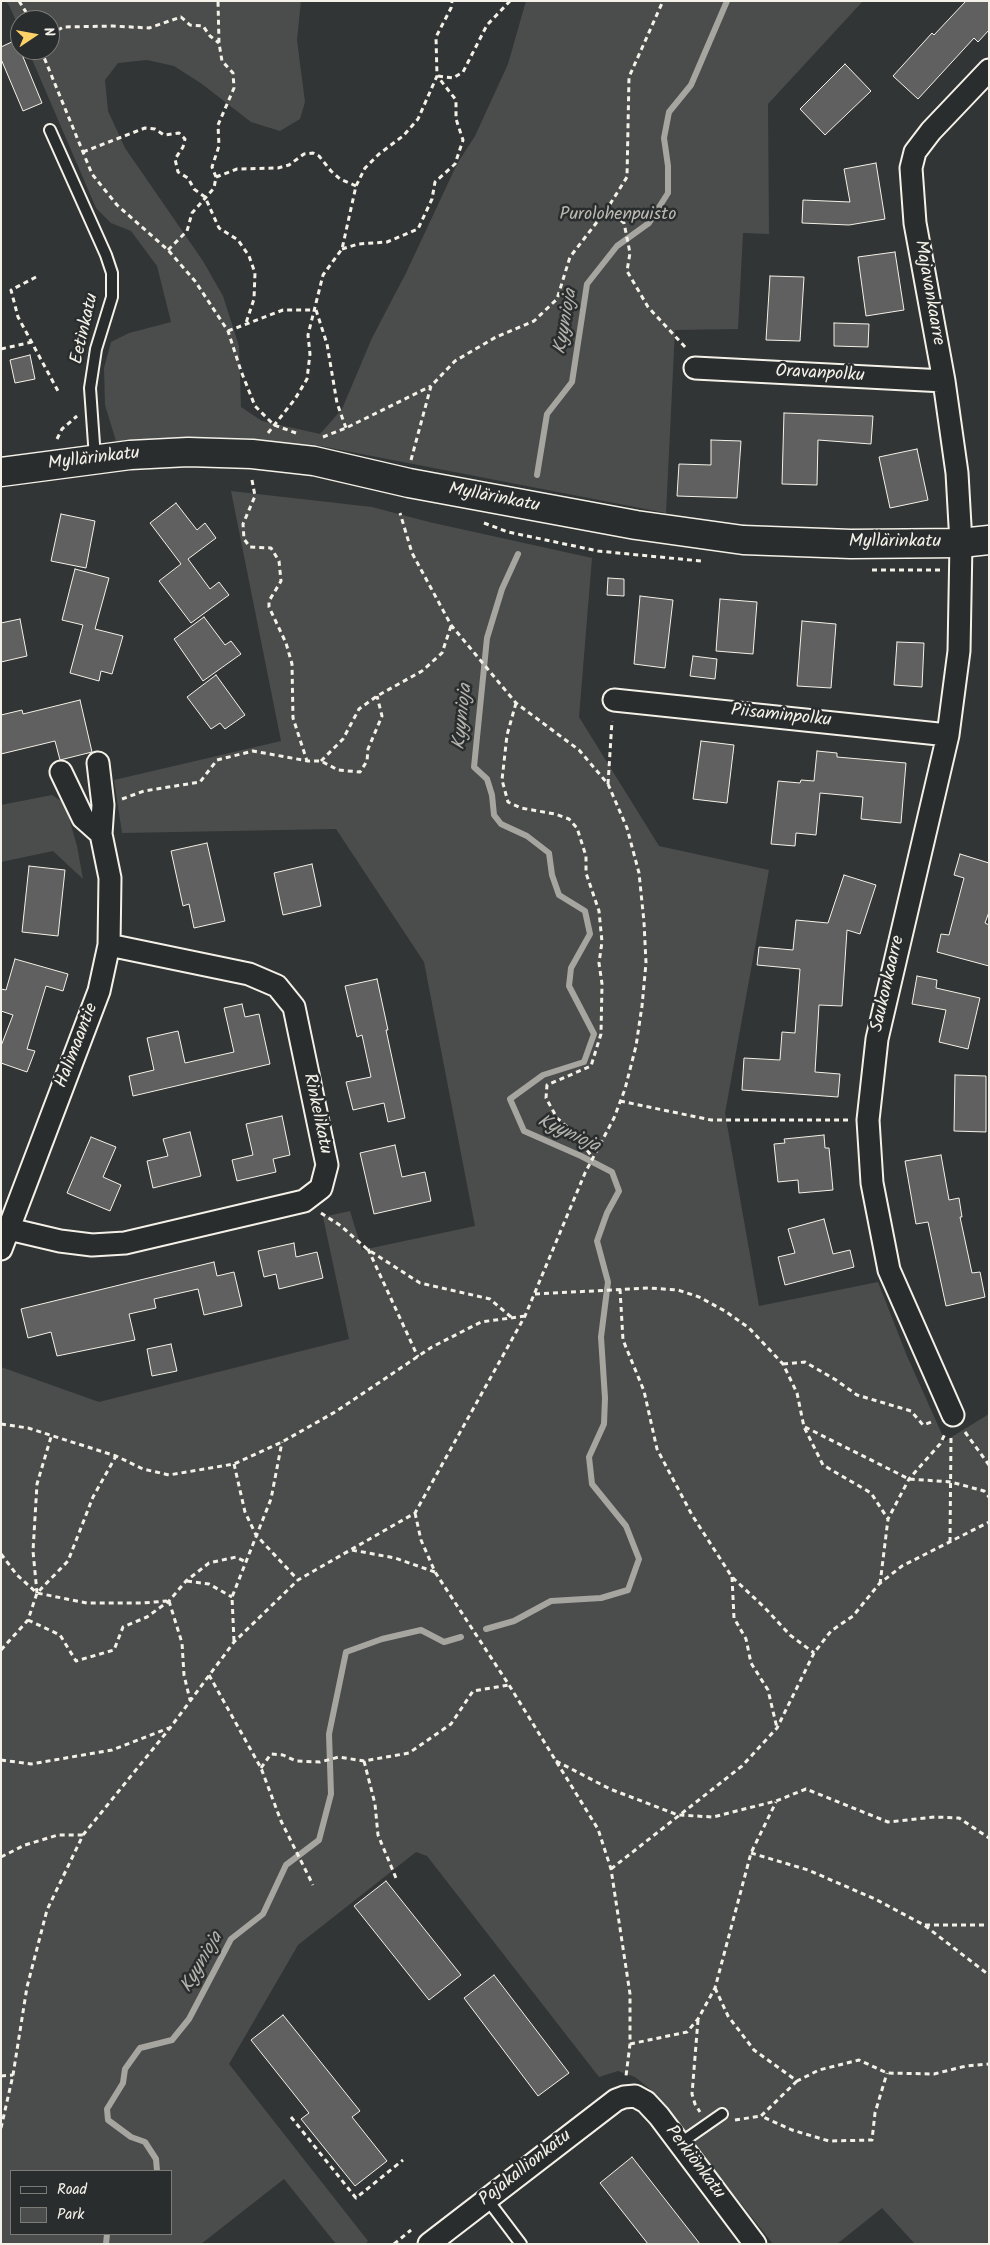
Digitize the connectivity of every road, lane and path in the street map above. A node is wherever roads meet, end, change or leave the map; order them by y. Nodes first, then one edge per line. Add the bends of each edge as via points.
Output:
1 (218, 1) edge
2 (452, 1) edge
3 (510, 1) edge
4 (663, 1) edge
5 (60, 29) edge
6 (219, 43) junction
7 (45, 60) edge
8 (989, 70) edge
9 (438, 76) junction
10 (50, 130) dead end
11 (83, 152) junction
12 (216, 177) junction
13 (356, 186) junction
14 (205, 197) junction
15 (607, 209) junction
16 (342, 249) junction
17 (168, 250) junction
18 (36, 277) dead end
19 (316, 310) junction
20 (246, 324) junction
21 (228, 331) junction
22 (32, 342) junction
23 (1, 349) edge
24 (695, 368) joint
25 (944, 381) junction
26 (431, 386) junction
27 (58, 391) dead end
28 (274, 424) junction
29 (346, 428) junction
30 (298, 434) dead end
31 (322, 438) dead end
32 (95, 459) junction
33 (410, 464) dead end
34 (252, 467) junction
35 (1, 472) edge
36 (400, 513) dead end
37 (989, 540) edge
38 (960, 543) junction
39 (451, 626) junction
40 (377, 696) junction
41 (614, 700) joint
42 (516, 703) junction
43 (948, 735) junction
44 (308, 761) junction
45 (321, 761) junction
46 (98, 763) dead end
47 (61, 772) dead end
48 (608, 784) junction
49 (103, 805) junction
50 (101, 834) junction
51 (109, 945) junction
52 (620, 1101) junction
53 (868, 1120) junction
54 (593, 1158) junction
55 (304, 1201) junction
56 (9, 1229) junction
57 (1, 1249) edge
58 (367, 1249) junction
59 (620, 1290) junction
60 (535, 1294) junction
61 (525, 1316) junction
62 (512, 1318) junction
63 (418, 1357) junction
64 (783, 1364) junction
65 (952, 1415) junction
66 (1, 1424) edge
67 (804, 1427) junction
68 (52, 1437) junction
69 (282, 1442) junction
70 (116, 1456) junction
71 (234, 1464) junction
72 (989, 1465) edge
73 (908, 1479) junction
74 (951, 1482) junction
75 (989, 1497) edge
76 (415, 1513) junction
77 (888, 1519) junction
78 (989, 1522) edge
79 (256, 1535) junction
80 (950, 1542) junction
81 (351, 1550) junction
82 (1, 1554) edge
83 (246, 1562) junction
84 (435, 1572) junction
85 (732, 1577) junction
86 (298, 1580) junction
87 (186, 1581) junction
88 (880, 1584) junction
89 (37, 1593) junction
90 (232, 1597) junction
91 (168, 1601) junction
92 (28, 1620) junction
93 (234, 1642) junction
94 (1, 1650) edge
95 (814, 1653) junction
96 (209, 1676) junction
97 (509, 1685) junction
98 (190, 1700) junction
99 (170, 1728) junction
100 (777, 1728) junction
101 (1, 1760) edge
102 (554, 1760) junction
103 (364, 1761) junction
104 (261, 1768) junction
105 (776, 1801) junction
106 (678, 1816) junction
107 (83, 1835) junction
108 (989, 1838) edge
109 (751, 1853) junction
110 (1, 1857) edge
111 (611, 1869) junction
112 (396, 1878) dead end
113 (313, 1886) dead end
114 (924, 1925) junction
115 (989, 1925) edge
116 (989, 1975) edge
117 (715, 1988) junction
118 (698, 2019) junction
119 (630, 2044) junction
120 (989, 2064) edge
121 (887, 2073) junction
122 (13, 2075) junction
123 (1, 2076) edge
124 (797, 2081) junction
125 (624, 2097) junction
126 (695, 2104) dead end
127 (722, 2114) dead end
128 (291, 2116) dead end
129 (761, 2116) junction
130 (733, 2120) dead end
131 (1, 2128) edge
132 (679, 2144) junction
133 (404, 2160) dead end
134 (487, 2199) junction
135 (436, 2242) edge
136 (521, 2244) edge
137 (754, 2244) edge

1 - 6 path
2 - 9 path via 436,37
3 - 9 path via 487,25 463,72 453,78
4 - 15 path via 629,77 627,177
5 - 6 path via 149,28 181,17 190,25 203,26
6 - 12 path via 222,61 233,73 234,88 218,125 218,146 212,167
7 - 11 path
8 - 25 street, Majavankaarre via 931,131 915,152 911,168 915,222
9 - 13 path via 418,119 365,168
9 - 16 path via 456,100 456,119 463,140 455,164 435,182 432,198 418,229 387,242
10 - 32 lane, Eetinkatu via 112,273 112,297 96,349 90,388
11 - 14 path via 145,128 155,129 164,135 179,133 185,139 175,159 178,172
11 - 17 path via 92,174 117,206
12 - 13 path via 237,169 278,168 289,165 304,154 313,153 340,178
12 - 14 path via 214,188
13 - 16 path
14 - 17 path via 192,213 187,231
14 - 20 path via 219,228 238,240 255,273 254,299
15 - 24 path via 624,223 630,254 627,271 648,307 685,347
15 - 26 path via 570,258 557,299 534,321 455,361
16 - 19 path via 323,276
17 - 21 path via 195,281
18 - 22 path via 11,290 18,317
19 - 20 path via 283,310
19 - 28 path via 308,335 307,379
19 - 29 path via 327,344 337,403
20 - 21 path
21 - 28 path via 255,406
22 - 23 path
22 - 27 path
24 - 25 street, Oravanpolku
25 - 38 street, Majavankaarre via 957,473
26 - 29 path
26 - 33 path
28 - 30 path
28 - 34 path
29 - 31 path
32 - 34 street, Myllärinkatu via 188,452
32 - 35 street, Myllärinkatu
34 - 38 street, Myllärinkatu via 314,461 409,483 636,526 744,540 851,544
34 - 44 path via 256,496 243,524 244,538 250,547 270,548 279,561 281,581 269,601 269,607 292,664 293,718
36 - 39 path via 412,553
37 - 38 street, Myllärinkatu
38 - 43 street, Saukonkaarre via 959,651
39 - 40 path via 442,653 422,671
39 - 42 path
40 - 45 path via 359,709 343,739
40 - 45 path via 382,716 360,772 338,770
41 - 43 street, Piisaminpolku
41 - 48 path
42 - 48 path via 579,750
42 - 54 path via 507,735 502,780 508,802 569,819 577,828 586,856 586,873 600,911 601,1034 591,1066 547,1085 546,1098 557,1118 575,1134
43 - 53 street, Saukonkaarre via 876,1039
44 - 45 path
44 - 49 path via 254,751 217,760 200,782 144,791
46 - 49 street, Halimaantie
47 - 50 street via 83,818
48 - 52 path via 627,828 639,873 646,963 636,1046
49 - 50 street, Halimaantie
50 - 51 street, Halimaantie via 110,878
51 - 55 street, Rinkelikatu via 249,974 278,986 294,1007 327,1165 321,1188
51 - 56 street, Halimaantie via 99,991
52 - 53 path via 711,1120
52 - 54 path
53 - 65 street, Saukonkaarre via 872,1184 889,1270
54 - 60 path
55 - 56 street, Rinkelikatu via 125,1243 92,1246
55 - 58 path via 341,1226
56 - 57 street, Halimaantie
58 - 62 path via 420,1283 490,1298
58 - 63 path
59 - 60 path
59 - 64 path via 678,1290 700,1297 749,1328
59 - 85 path via 623,1340 644,1391 657,1449 692,1515
60 - 61 path
61 - 62 path
61 - 76 path
62 - 63 path via 481,1322
63 - 69 path via 335,1412
64 - 65 path via 805,1362 857,1395 910,1411 923,1425
64 - 67 path via 797,1393
65 - 72 path
65 - 73 path via 940,1444
65 - 74 path
66 - 68 path via 28,1428
67 - 73 path
67 - 77 path via 823,1465 872,1493
68 - 70 path
68 - 89 path via 37,1484 33,1551
69 - 71 path
69 - 79 path via 271,1499
70 - 71 path via 144,1469 169,1475
70 - 89 path via 93,1497 68,1561
71 - 79 path via 245,1512
73 - 74 path
73 - 77 path
74 - 75 path via 984,1491
74 - 80 path
76 - 81 path
76 - 84 path via 421,1540
77 - 88 path
78 - 80 path
79 - 83 path
79 - 86 path
80 - 88 path via 902,1566
81 - 84 path via 395,1558
81 - 86 path
82 - 89 path
83 - 87 path via 236,1557 209,1564
83 - 90 path
84 - 97 path
85 - 95 path via 790,1636
85 - 100 path via 734,1618 746,1639 751,1663 768,1690
86 - 93 path
87 - 90 path via 209,1584
87 - 91 path
88 - 95 path via 853,1616 832,1631
89 - 91 path via 87,1602
89 - 92 path
90 - 93 path
91 - 92 path via 147,1617 124,1627 114,1650 76,1662 60,1635
91 - 98 path via 182,1643
92 - 94 path
93 - 96 path
95 - 100 path
96 - 98 path
96 - 104 path
97 - 102 path
97 - 103 path via 473,1691 450,1724 408,1753
98 - 99 path
99 - 101 path via 112,1750 31,1764
99 - 107 path
100 - 106 path via 742,1766
102 - 106 path via 610,1789
102 - 111 path via 598,1829
103 - 104 path via 339,1757 320,1762 296,1761 272,1754
103 - 112 path via 375,1804 378,1835
104 - 113 path via 281,1821
105 - 106 path via 713,1816
105 - 108 path via 806,1789 888,1822 959,1818
105 - 109 path
106 - 111 path
107 - 110 path via 58,1835 25,1845
107 - 122 path via 48,1910 28,1987
109 - 114 path via 808,1870
109 - 117 path
111 - 119 path via 630,1994
114 - 115 path
114 - 116 path
117 - 118 path
117 - 124 path via 728,2016 754,2050
118 - 119 path via 686,2032
118 - 126 path via 692,2094
119 - 125 path
120 - 121 path via 934,2074
121 - 124 path via 859,2060 819,2070
121 - 129 path via 875,2113 872,2140 829,2141
122 - 123 path
122 - 131 path
124 - 129 path
125 - 132 street, Perkiönkatu via 635,2096 646,2102
125 - 134 street, Pajakallionkatu
127 - 132 lane
128 - 133 path via 356,2198
129 - 130 path
132 - 137 street, Perkiönkatu
134 - 135 street, Pajakallionkatu
134 - 136 lane

